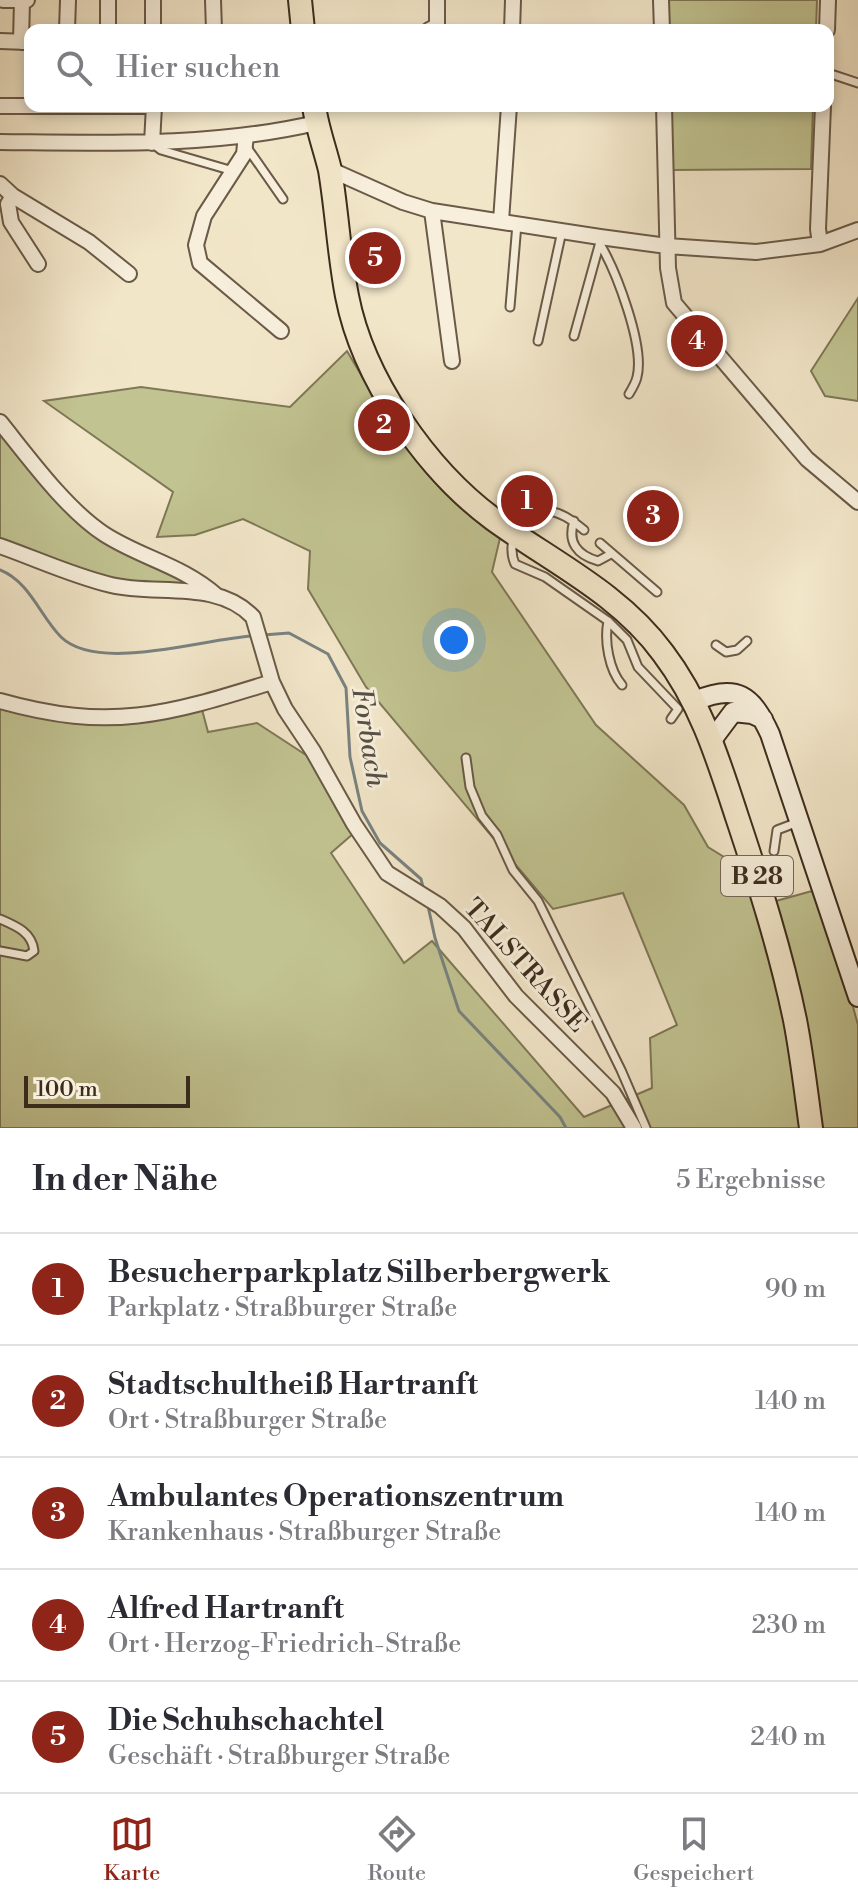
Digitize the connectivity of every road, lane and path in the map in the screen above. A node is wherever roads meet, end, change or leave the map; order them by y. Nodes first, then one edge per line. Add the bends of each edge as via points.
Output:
1 (3, 0) edge
2 (25, 0) edge
3 (68, 0) edge
4 (108, 0) edge
5 (153, 0) edge
6 (213, 0) edge
7 (300, 0) edge
8 (437, 0) edge
9 (513, 0) edge
10 (661, 0) edge
11 (828, 0) edge
12 (25, 24) edge
13 (67, 24) edge
14 (108, 24) edge
15 (153, 24) edge
16 (214, 24) edge
17 (302, 24) edge
18 (434, 24) edge
19 (512, 24) edge
20 (662, 24) edge
21 (827, 24) edge
22 (0, 41) edge
23 (24, 42) edge
24 (834, 75) edge
25 (858, 83) edge
26 (0, 106) edge
27 (24, 106) edge
28 (154, 112) edge
29 (509, 112) edge
30 (664, 112) edge
31 (823, 112) edge
32 (315, 114) edge
33 (246, 140) junction
34 (0, 142) edge
35 (152, 143) junction
36 (329, 169) junction
37 (233, 171) junction
38 (0, 184) edge
39 (13, 196) junction
40 (283, 199) dead end
41 (432, 211) junction
42 (501, 221) junction
43 (517, 224) junction
44 (858, 230) edge
45 (562, 231) junction
46 (600, 241) junction
47 (820, 244) junction
48 (667, 246) junction
49 (38, 264) dead end
50 (129, 274) dead end
51 (510, 307) dead end
52 (281, 331) dead end
53 (574, 336) dead end
54 (538, 341) dead end
55 (452, 361) dead end
56 (629, 394) dead end
57 (0, 422) edge
58 (858, 502) edge
59 (574, 521) junction
60 (584, 530) dead end
61 (513, 533) junction
62 (600, 543) dead end
63 (0, 546) edge
64 (611, 554) junction
65 (657, 592) dead end
66 (217, 596) junction
67 (608, 621) junction
68 (747, 641) dead end
69 (716, 645) dead end
70 (272, 682) junction
71 (622, 685) dead end
72 (0, 701) edge
73 (671, 719) dead end
74 (763, 719) junction
75 (704, 721) junction
76 (466, 758) dead end
77 (798, 822) junction
78 (774, 851) dead end
79 (0, 919) edge
80 (0, 951) edge
81 (858, 997) edge
82 (634, 1128) edge
83 (646, 1128) edge
84 (811, 1128) edge

1 - 2 street
2 - 12 street
3 - 13 street
4 - 14 street
5 - 15 street
6 - 16 street
7 - 17 main road
8 - 18 street
9 - 19 street
10 - 20 street
11 - 21 street
22 - 23 street
24 - 25 lane
26 - 27 street
28 - 35 street
29 - 42 street
30 - 48 street
31 - 47 street
32 - 33 street
32 - 36 main road, B 28
33 - 35 street
33 - 37 street
33 - 40 lane
34 - 35 street
35 - 37 lane
36 - 41 street
36 - 61 main road, B 28 via 347,298 362,351 421,446 457,487
37 - 52 street via 204,216 196,245 200,263
38 - 39 street
39 - 49 street via 8,204 11,222
39 - 50 street via 89,242
41 - 42 street
41 - 55 street
42 - 43 street
43 - 45 street
43 - 51 lane
44 - 47 street
45 - 46 street
45 - 54 lane
46 - 48 street
46 - 53 lane
46 - 56 lane via 635,339 638,376
47 - 48 street via 756,252
48 - 58 street via 674,303 807,459
57 - 66 street via 42,475 102,532 198,580
59 - 60 lane
59 - 61 lane via 543,511 527,517
59 - 64 lane via 572,543 582,552 598,561
61 - 67 lane via 515,564 545,577
61 - 75 main road, B 28 via 635,619 663,652
62 - 64 lane
63 - 66 street, TALSTRASSE via 116,586
64 - 65 lane
66 - 70 street, TALSTRASSE via 253,617
67 - 71 lane via 613,675
67 - 73 lane via 627,640 638,667 678,709
68 - 69 lane via 726,652
70 - 72 street via 165,713 124,717 62,716
70 - 82 street, TALSTRASSE via 387,873 464,928 516,996 613,1093
74 - 75 main road via 733,712
74 - 75 main road via 745,698 726,691 716,692
74 - 77 main road
75 - 84 main road, B 28 via 756,872 794,1017
76 - 83 lane, TALSTRASSE via 482,816 555,933
77 - 78 lane via 777,830
77 - 81 main road
79 - 80 lane via 21,928 34,946 27,956

